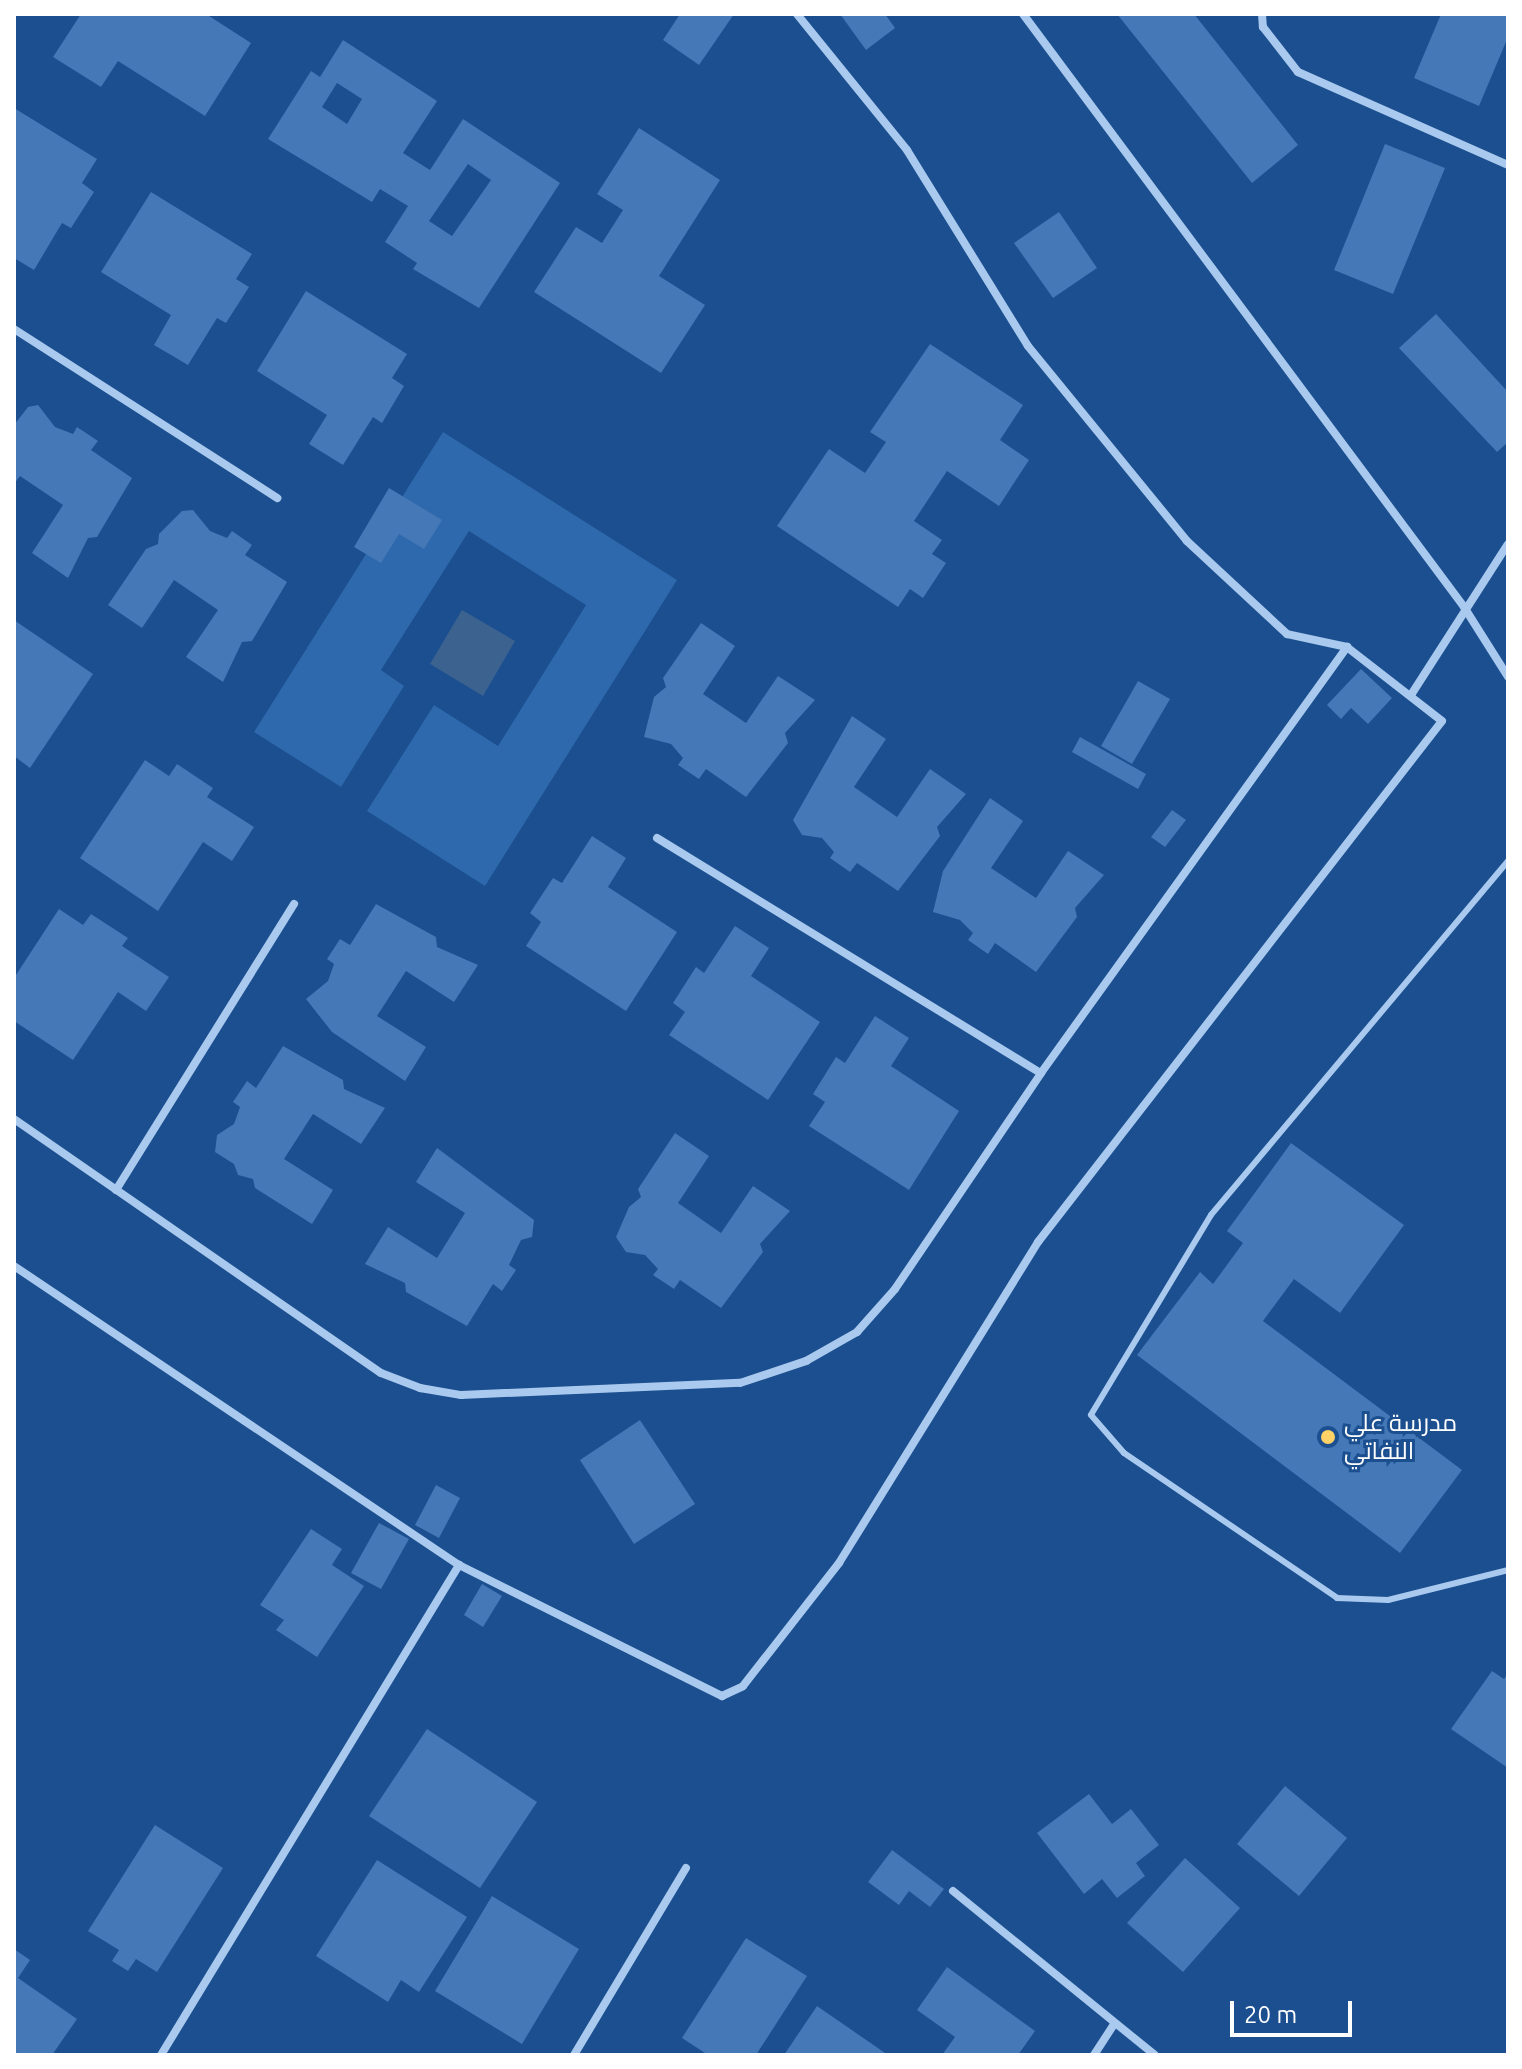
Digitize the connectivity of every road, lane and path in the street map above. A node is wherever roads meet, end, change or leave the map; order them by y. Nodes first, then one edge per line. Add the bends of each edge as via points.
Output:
1 (797, 14) edge
2 (1023, 14) edge
3 (1262, 14) edge
4 (1508, 165) edge
5 (14, 329) edge
6 (277, 498) dead end
7 (1508, 544) edge
8 (1464, 607) junction
9 (1347, 647) junction
10 (1508, 677) edge
11 (1411, 695) junction
12 (657, 838) dead end
13 (1508, 861) edge
14 (294, 904) dead end
15 (1041, 1073) junction
16 (14, 1119) edge
17 (116, 1190) junction
18 (14, 1266) edge
19 (459, 1565) junction
20 (1508, 1570) edge
21 (686, 1868) dead end
22 (953, 1891) dead end
23 (1114, 2024) junction
24 (161, 2055) edge
25 (574, 2055) edge
26 (1094, 2055) edge
27 (1155, 2055) edge

1 - 9 street via 907,150 1028,346 1187,541 1287,634
2 - 8 street
3 - 4 street via 1263,27 1298,72
5 - 6 street
7 - 8 street
8 - 10 street
8 - 11 street
9 - 11 street
9 - 15 street
11 - 19 street via 1442,721 1038,1242 839,1563 743,1686 722,1696
12 - 15 street
13 - 20 lane via 1211,1215 1091,1415 1124,1453 1337,1598 1388,1600
14 - 17 street
15 - 17 street via 895,1289 857,1332 806,1361 740,1383 461,1395 420,1388 381,1373
16 - 17 street
18 - 19 street
19 - 24 street
21 - 25 street
22 - 23 street
23 - 26 street
23 - 27 street

